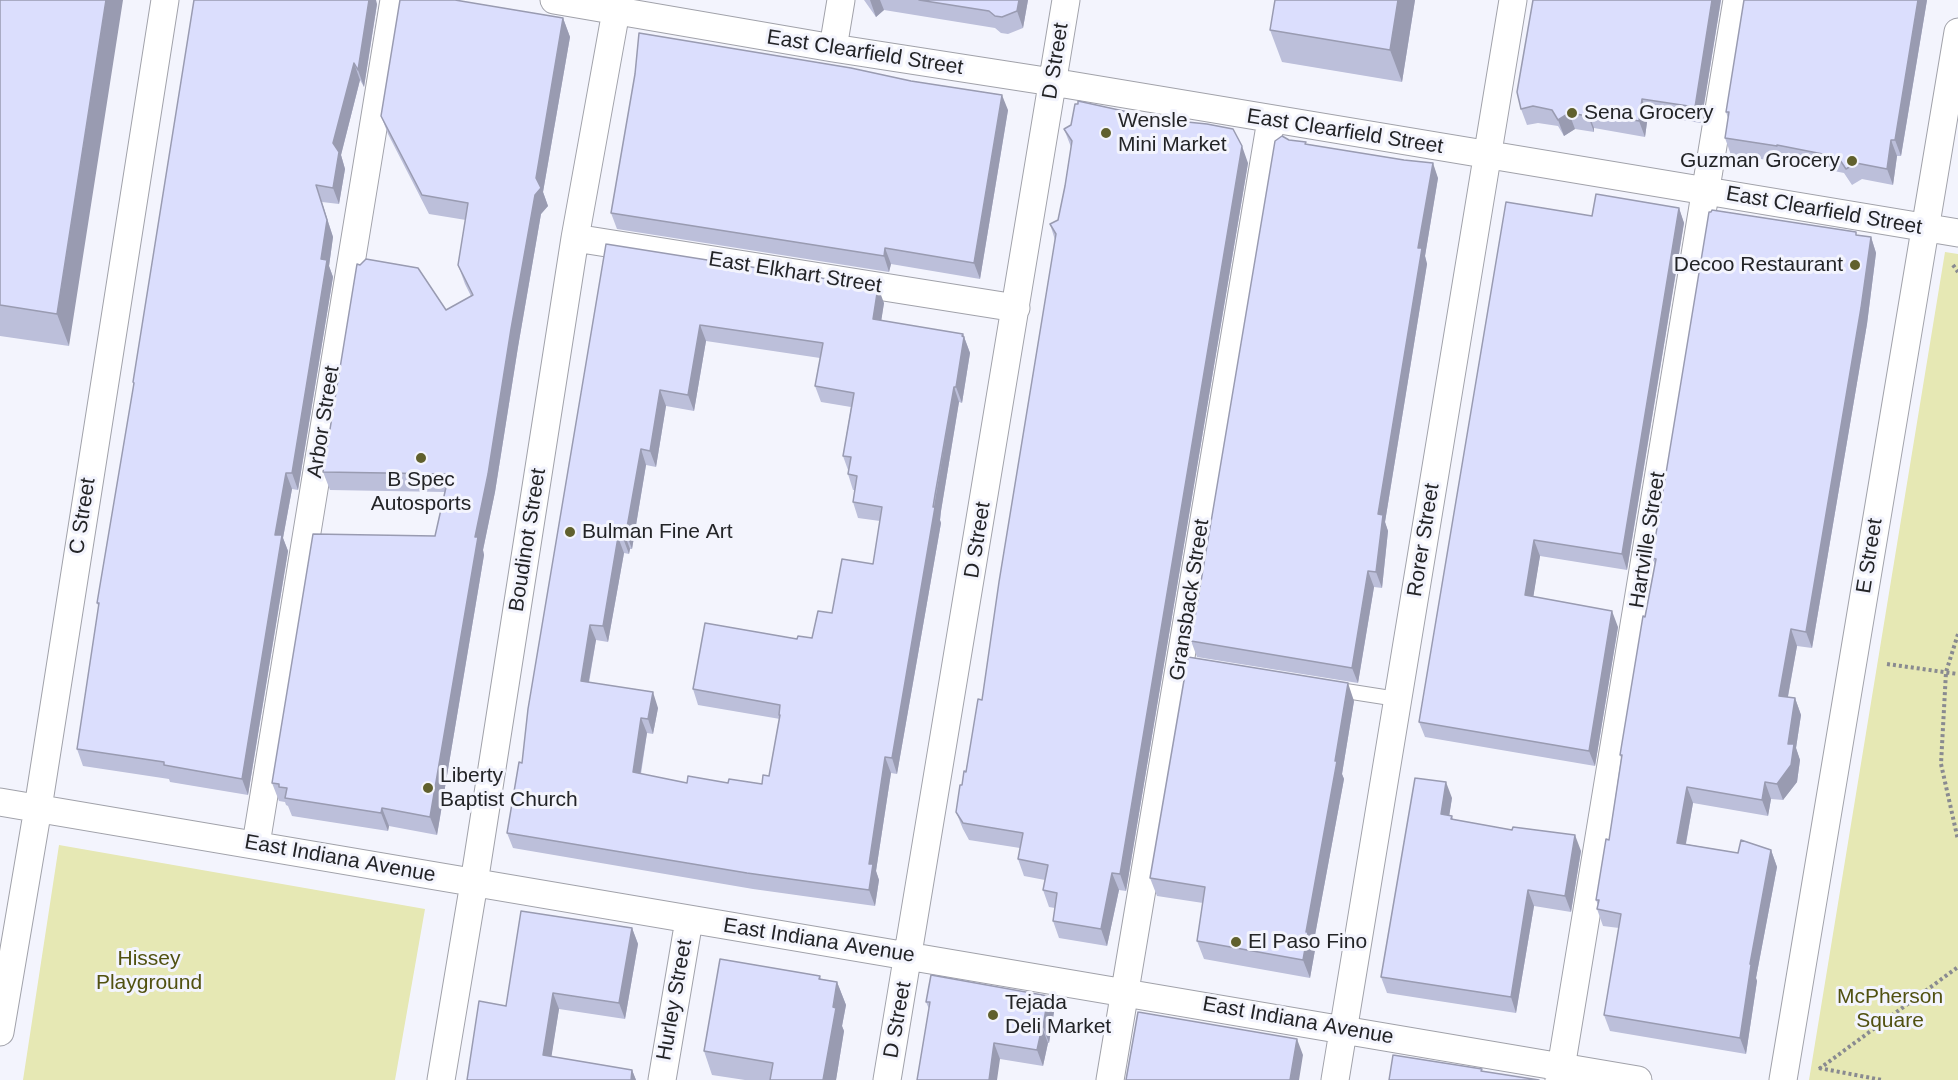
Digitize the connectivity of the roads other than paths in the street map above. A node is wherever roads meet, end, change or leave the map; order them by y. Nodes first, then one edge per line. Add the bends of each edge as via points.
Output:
1 (165, 0) edge
2 (394, 0) edge
3 (554, 0) edge
4 (841, 0) edge
5 (1066, 0) edge
6 (1514, 0) edge
7 (1737, 0) edge
8 (617, 5) edge
9 (1958, 32) edge
10 (833, 48) junction
11 (1052, 82) junction
12 (1270, 120) junction
13 (1488, 155) junction
14 (1706, 191) junction
15 (1925, 228) junction
16 (1958, 234) edge
17 (575, 238) junction
18 (1016, 308) junction
19 (1317, 686) edge
20 (1397, 699) junction
21 (0, 802) edge
22 (38, 807) junction
23 (256, 844) junction
24 (474, 884) junction
25 (689, 920) junction
26 (909, 956) junction
27 (1125, 992) junction
28 (1343, 1029) junction
29 (0, 1032) edge
30 (1560, 1073) edge
31 (441, 1080) edge
32 (662, 1080) edge
33 (887, 1080) edge
34 (1110, 1080) edge
35 (1335, 1080) edge
36 (1638, 1080) edge
37 (1783, 1080) edge

1 - 22 street, C Street
2 - 23 street, Arbor Street
3 - 8 street, East Clearfield Street
4 - 10 street
5 - 11 street, D Street
6 - 13 street, Rorer Street
7 - 14 street, Hartville Street
8 - 10 street, East Clearfield Street
8 - 17 street, Boudinot Street
9 - 15 street, E Street
10 - 11 street, East Clearfield Street
11 - 12 street, East Clearfield Street
11 - 18 street, D Street
12 - 13 street, East Clearfield Street
12 - 27 street, Gransback Street via 1185,664
13 - 14 street, East Clearfield Street
13 - 20 street, Rorer Street
14 - 15 street, East Clearfield Street
14 - 30 street, Hartville Street
15 - 16 street, East Clearfield Street
15 - 37 street, E Street
17 - 18 street, East Elkhart Street
17 - 24 street, Boudinot Street
18 - 26 street, D Street
19 - 20 lane
20 - 28 street, Rorer Street
21 - 22 street, East Indiana Avenue
22 - 23 street, East Indiana Avenue
22 - 29 street, C Street
23 - 24 street, East Indiana Avenue
24 - 25 street, East Indiana Avenue
24 - 31 street, Boudinot Street
25 - 26 street, East Indiana Avenue
25 - 32 street, Hurley Street
26 - 27 street, East Indiana Avenue
26 - 33 street, D Street
27 - 28 street, East Indiana Avenue
27 - 34 street, Gransback Street
28 - 30 street, East Indiana Avenue
28 - 35 street, Rorer Street
30 - 36 street, East Indiana Avenue

